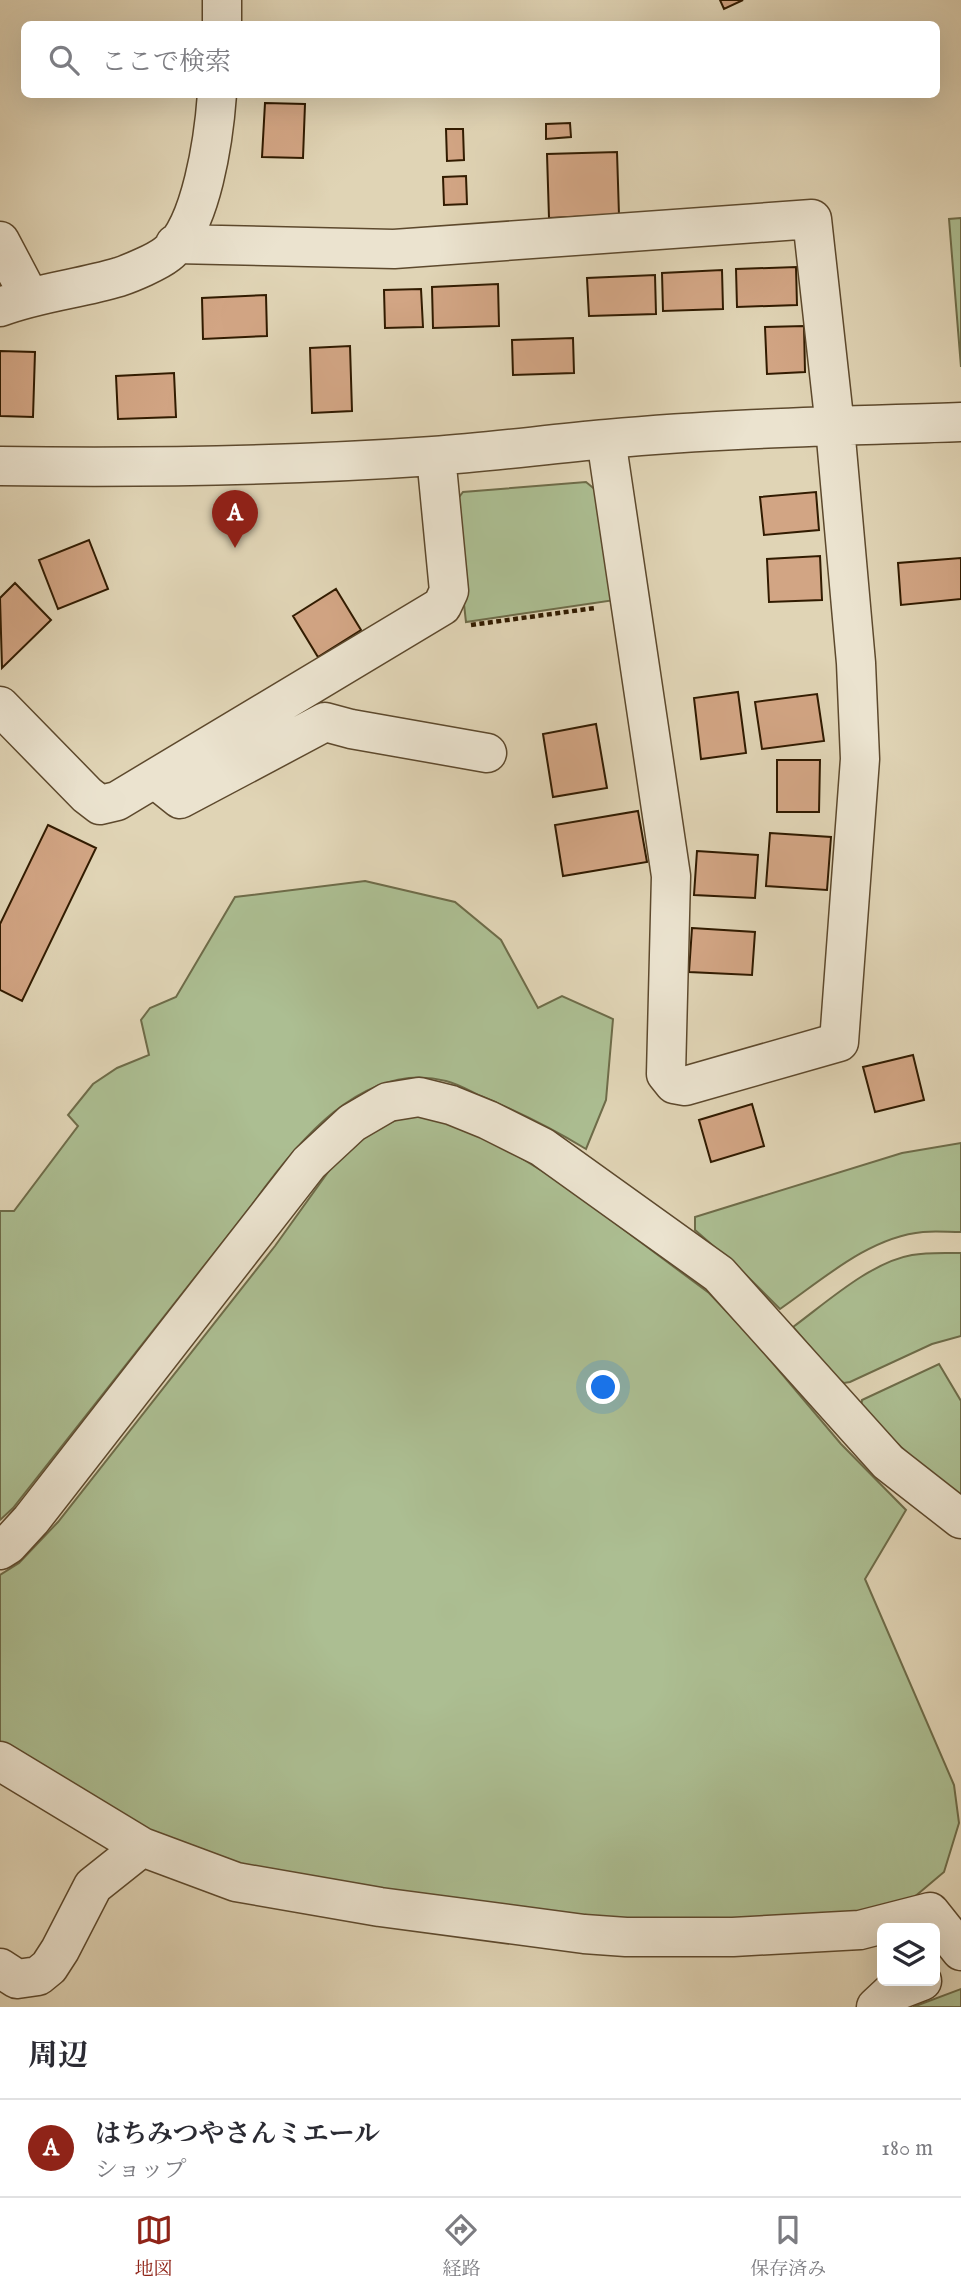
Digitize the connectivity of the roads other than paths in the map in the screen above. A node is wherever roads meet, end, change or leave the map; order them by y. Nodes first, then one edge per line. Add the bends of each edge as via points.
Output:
1 (222, 0) edge
2 (222, 21) edge
3 (218, 98) edge
4 (0, 241) edge
5 (175, 244) junction
6 (14, 301) edge
7 (961, 422) edge
8 (835, 427) junction
9 (606, 439) junction
10 (436, 456) junction
11 (0, 466) edge
12 (0, 706) edge
13 (487, 753) dead end
14 (155, 779) junction
15 (961, 1519) edge
16 (0, 1550) edge
17 (0, 1761) edge
18 (142, 1847) junction
19 (961, 1951) edge
20 (961, 1966) edge
21 (0, 1968) edge
22 (940, 1974) edge
23 (909, 1986) edge
24 (876, 2007) edge

1 - 2 street
3 - 5 street via 208,169 191,217
4 - 6 street
5 - 6 street via 168,254 120,277
5 - 8 street via 394,249 812,219
7 - 8 street
8 - 9 street
8 - 9 street via 860,759 839,1042 685,1086 674,1084 666,1074 671,876
9 - 10 street
10 - 11 street via 194,466
10 - 14 street via 449,591 442,606
12 - 14 street via 100,805 117,801
13 - 14 street via 325,722 180,799
15 - 16 street via 888,1462 719,1274 542,1147 451,1105 419,1097 388,1102 352,1123 309,1163 31,1520
17 - 18 street
18 - 19 street via 236,1882 584,1934 733,1937 860,1930 930,1912
18 - 21 street via 93,1886 60,1950 43,1972 17,1979
20 - 22 street
23 - 24 street via 891,1993

